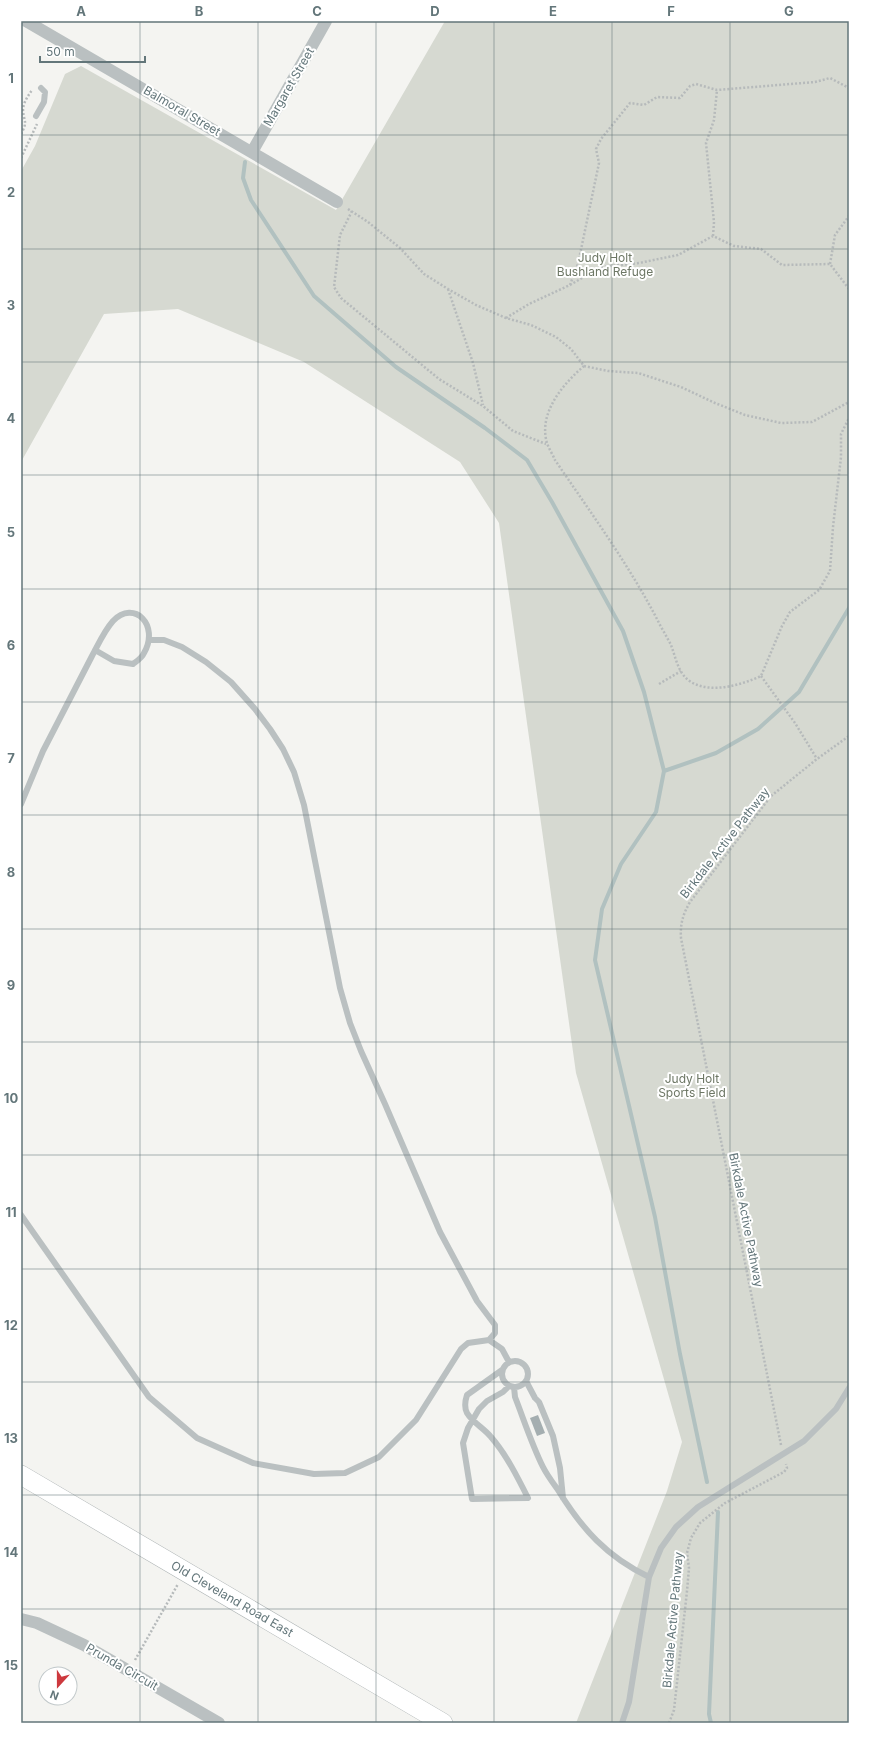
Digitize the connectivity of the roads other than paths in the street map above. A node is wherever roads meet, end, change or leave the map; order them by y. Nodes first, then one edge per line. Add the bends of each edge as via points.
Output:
1 (26, 21) edge
2 (326, 21) edge
3 (41, 88) dead end
4 (36, 116) road end
5 (252, 152) junction
6 (337, 202) road end
7 (150, 640) junction
8 (95, 650) junction
9 (21, 804) edge
10 (21, 1215) edge
11 (489, 1340) junction
12 (509, 1362) junction
13 (502, 1370) junction
14 (526, 1381) junction
15 (511, 1387) junction
16 (849, 1388) edge
17 (473, 1420) junction
18 (21, 1475) edge
19 (563, 1499) junction
20 (649, 1577) junction
21 (21, 1619) edge
22 (219, 1723) edge
23 (443, 1723) edge
24 (622, 1723) edge

1 - 5 street, Balmoral Street
2 - 5 street, Margaret Street
3 - 4 lane via 45,96
5 - 6 street, Balmoral Street
7 - 8 lane via 144,655 133,664 114,661
7 - 8 lane via 144,619 133,614 124,614 113,621
7 - 11 lane via 164,640 182,647 231,682 255,709 284,749 304,805 340,988 350,1023 440,1232 477,1301 495,1325 495,1333
8 - 9 lane via 43,752
10 - 11 lane via 149,1397 197,1438 253,1463 314,1474 345,1473 379,1457 416,1420 461,1349 468,1343
11 - 12 lane via 502,1349
12 - 13 lane
12 - 14 lane via 517,1361 524,1364 528,1370
13 - 15 lane via 502,1378
13 - 17 lane via 467,1395 464,1402 466,1412
14 - 15 lane via 521,1386
14 - 19 lane via 539,1402 553,1436
15 - 17 lane via 487,1401
15 - 19 lane via 543,1468
16 - 20 lane via 836,1409 804,1441 698,1507 676,1527 661,1548
17 - 17 lane via 464,1443 472,1499 528,1498 492,1437
18 - 23 main road, Old Cleveland Road East
19 - 20 lane via 587,1531 605,1548 628,1567
20 - 24 lane via 629,1702
21 - 22 street, Prunda Circuit via 62,1633

